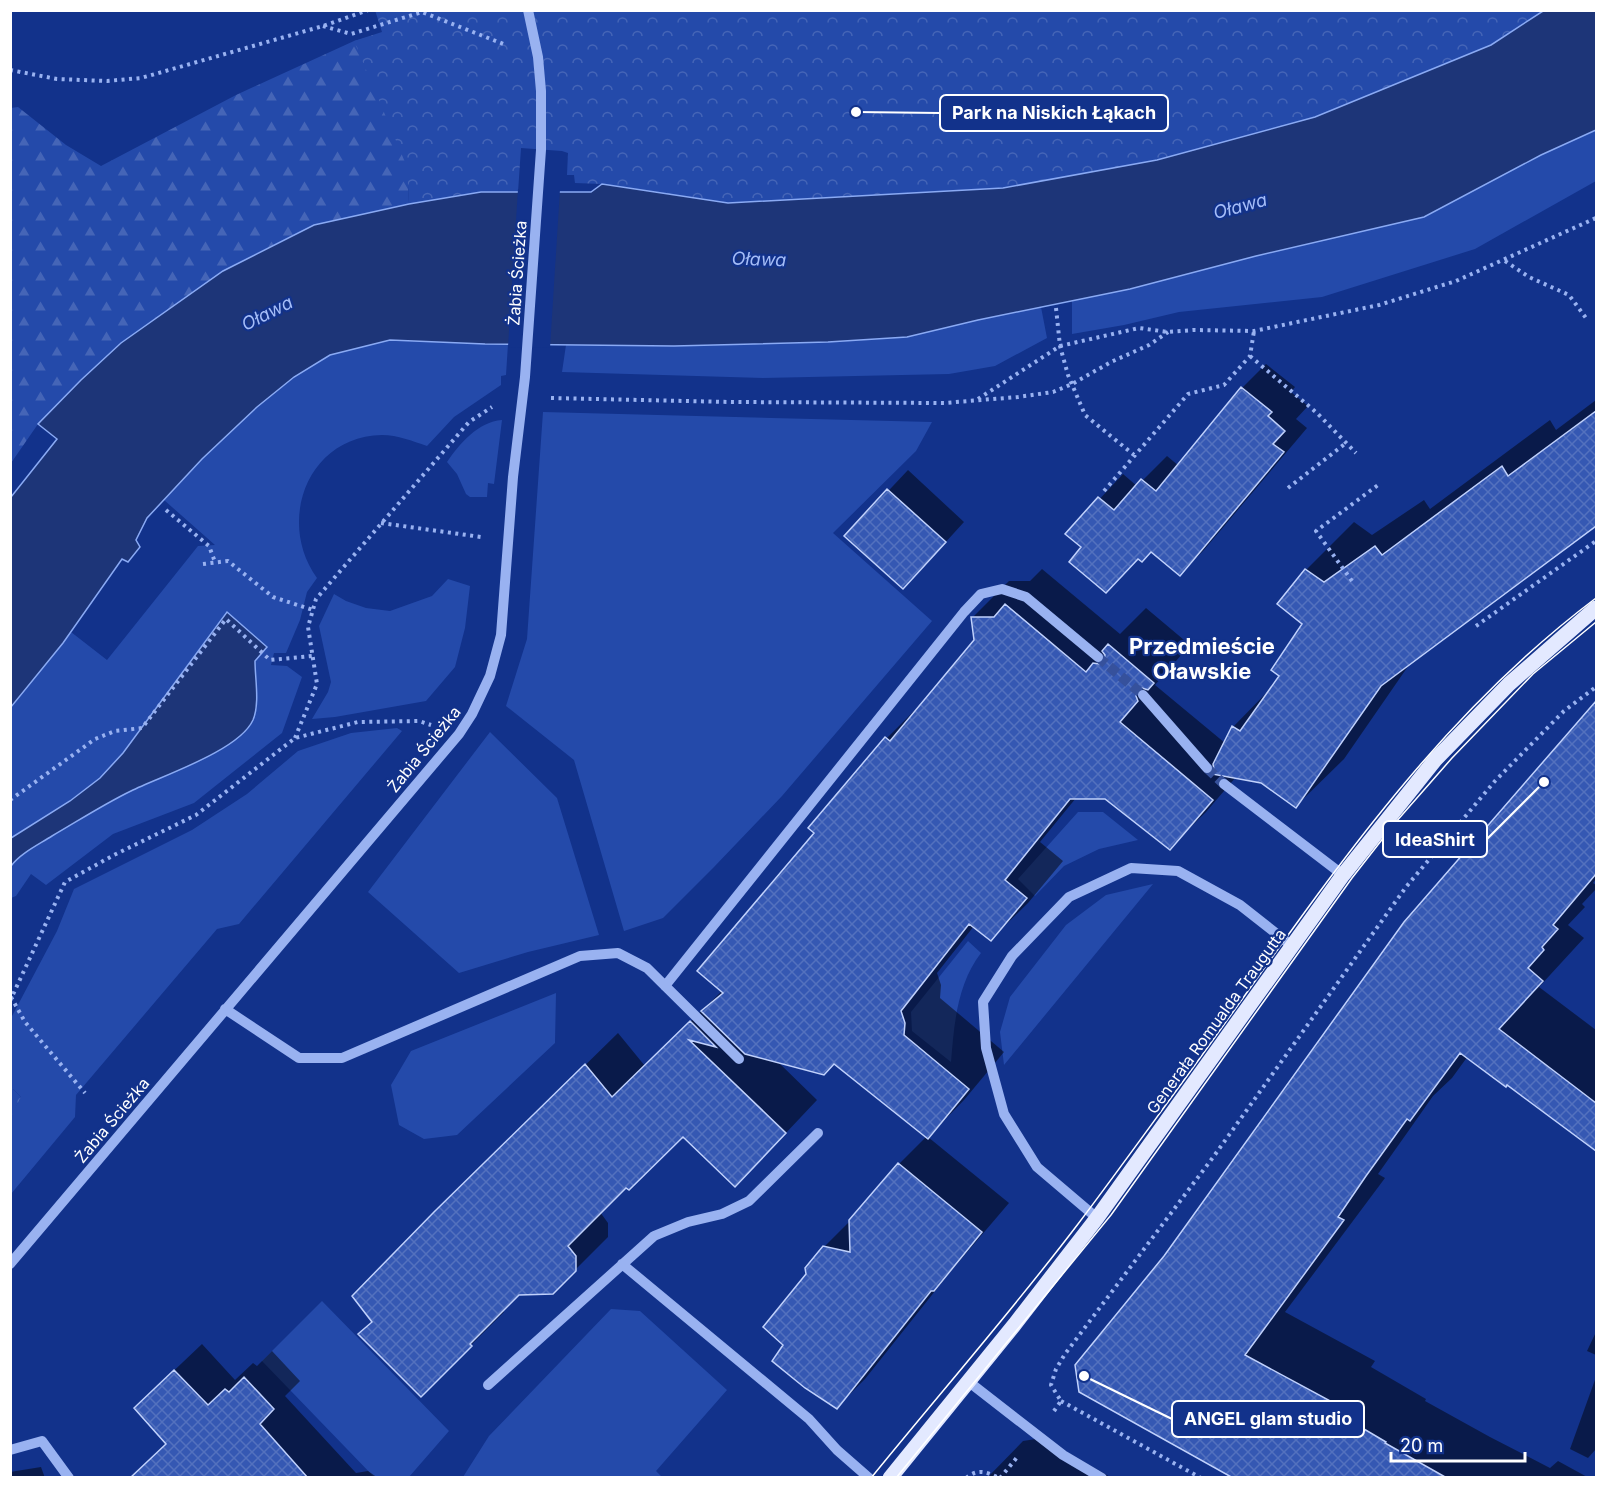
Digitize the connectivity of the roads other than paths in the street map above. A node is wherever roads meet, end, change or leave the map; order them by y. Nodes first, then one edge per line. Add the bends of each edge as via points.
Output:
1 (528, 10) edge
2 (1596, 608) edge
3 (1098, 657) tunnel mouth
4 (1143, 695) tunnel mouth
5 (1207, 768) tunnel mouth
6 (1224, 784) tunnel mouth
7 (1343, 875) junction
8 (1292, 946) junction
9 (665, 986) junction
10 (225, 1009) junction
11 (739, 1059) dead end
12 (818, 1133) dead end
13 (1097, 1218) junction
14 (10, 1264) edge
15 (622, 1264) junction
16 (969, 1382) junction
17 (488, 1385) dead end
18 (10, 1450) edge
19 (69, 1478) edge
20 (869, 1478) edge
21 (890, 1478) edge
22 (1102, 1478) edge

1 - 10 street, Żabia Ścieżka via 538,57 541,150 501,635 490,676 459,734
2 - 7 main road, Generała Romualda Traugutta via 1509,684 1435,760
3 - 9 street via 1026,597 1002,589 981,594
4 - 5 street
6 - 7 street
7 - 8 main road, Generała Romualda Traugutta
8 - 13 main road, Generała Romualda Traugutta
8 - 13 street via 1240,905 1178,871 1131,868 1069,897 1012,956 983,1002 986,1048 1004,1114 1037,1167
9 - 10 street via 647,968 618,953 580,956 342,1058 299,1058
9 - 11 street
10 - 14 street, Żabia Ścieżka
12 - 15 street via 749,1201 654,1236
13 - 16 main road, Generała Romualda Traugutta
15 - 17 street
15 - 20 street via 809,1419
16 - 21 main road, Generała Romualda Traugutta
16 - 22 street via 1063,1455
18 - 19 street via 42,1441

